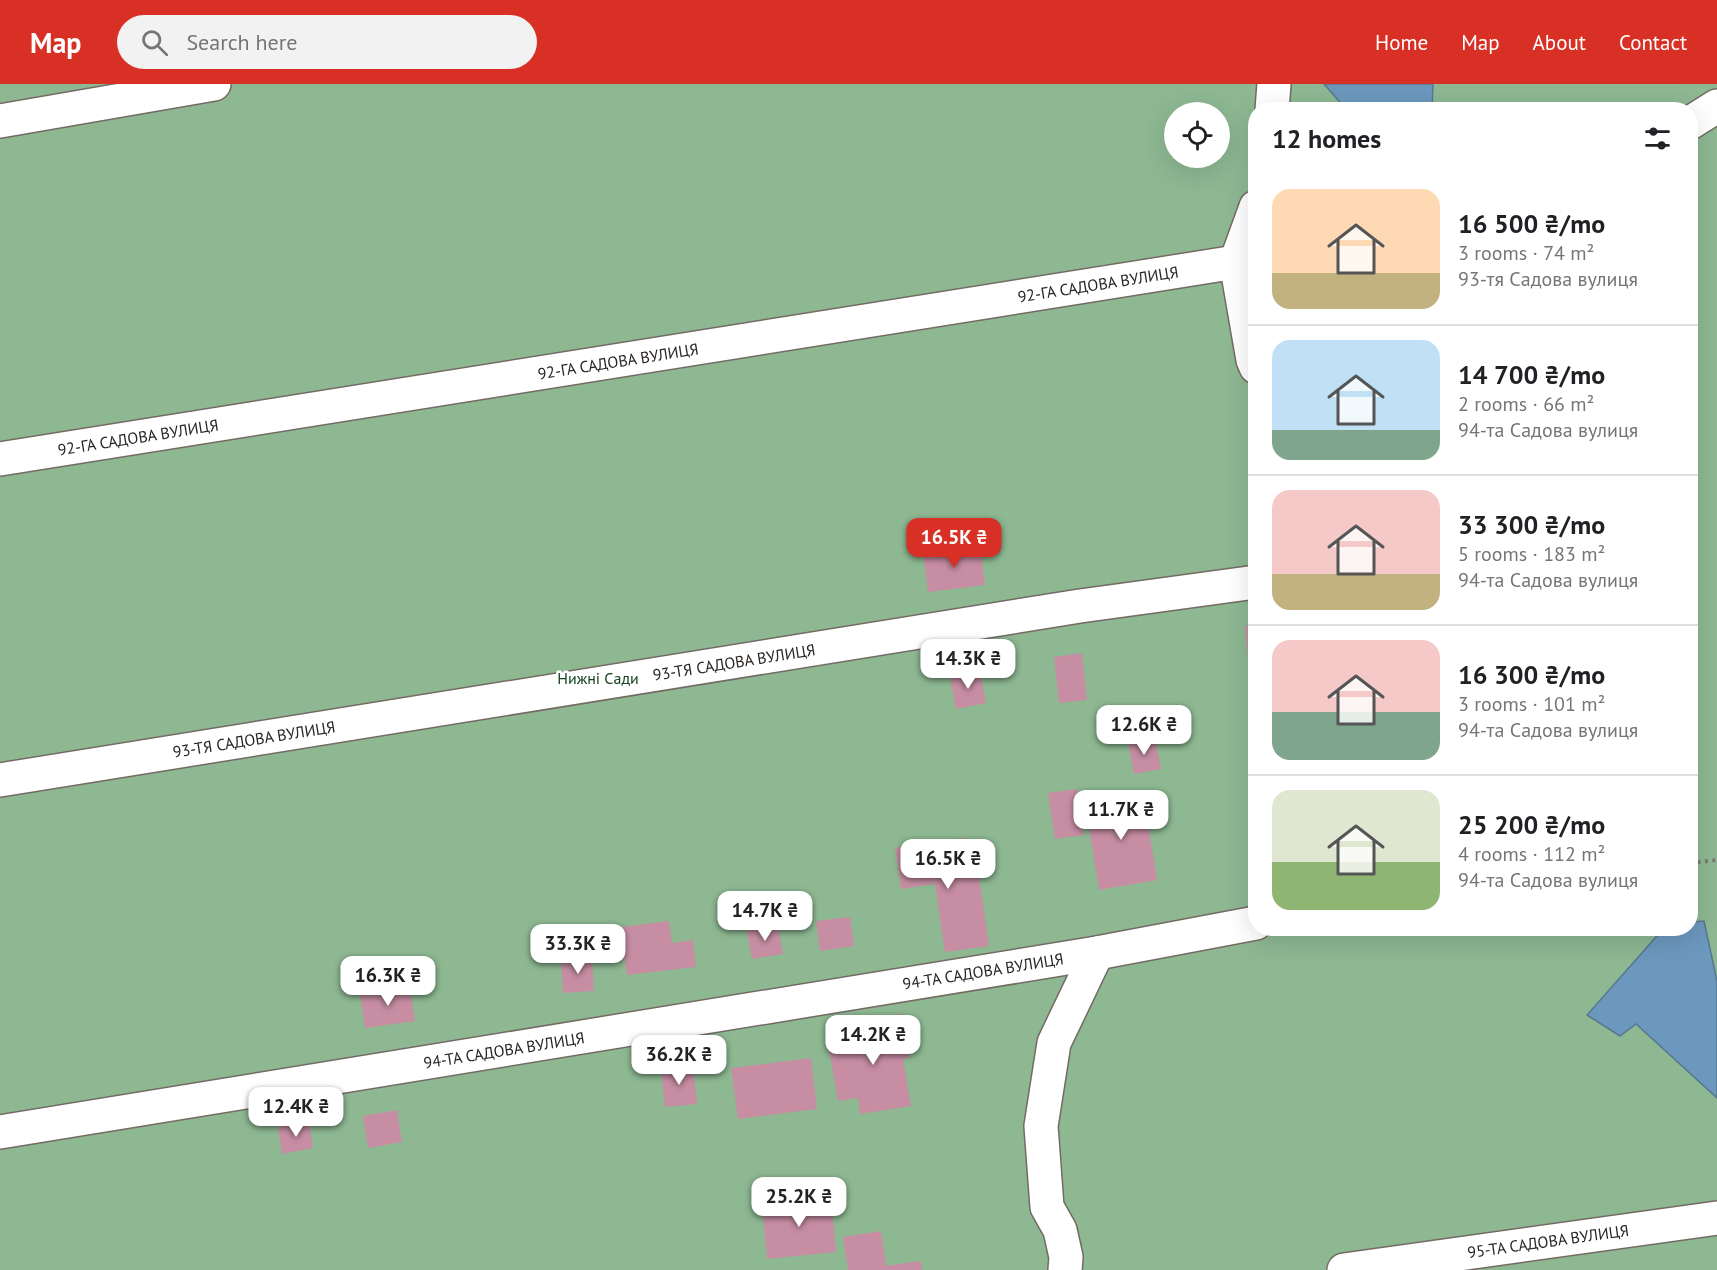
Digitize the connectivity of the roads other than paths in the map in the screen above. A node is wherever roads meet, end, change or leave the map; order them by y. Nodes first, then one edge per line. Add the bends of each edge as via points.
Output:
1 (214, 84) edge
2 (1274, 84) edge
3 (1273, 102) edge
4 (1717, 106) edge
5 (1698, 118) edge
6 (0, 121) edge
7 (1248, 229) edge
8 (1236, 262) junction
9 (1248, 331) edge
10 (0, 459) edge
11 (1248, 583) edge
12 (0, 780) edge
13 (1248, 925) edge
14 (1097, 953) junction
15 (0, 1132) edge
16 (1717, 1218) edge
17 (1065, 1270) edge
18 (1344, 1270) edge

1 - 6 street
2 - 3 street
4 - 5 street
7 - 8 street
8 - 9 street
8 - 10 street, 92-ГА САДОВА ВУЛИЦЯ
11 - 12 street, 93-ТЯ САДОВА ВУЛИЦЯ via 1080,606
13 - 14 street, 94-ТА САДОВА ВУЛИЦЯ
14 - 15 street, 94-ТА САДОВА ВУЛИЦЯ
14 - 17 street via 1054,1043 1041,1126 1047,1207 1060,1230
16 - 18 street, 95-ТА САДОВА ВУЛИЦЯ

